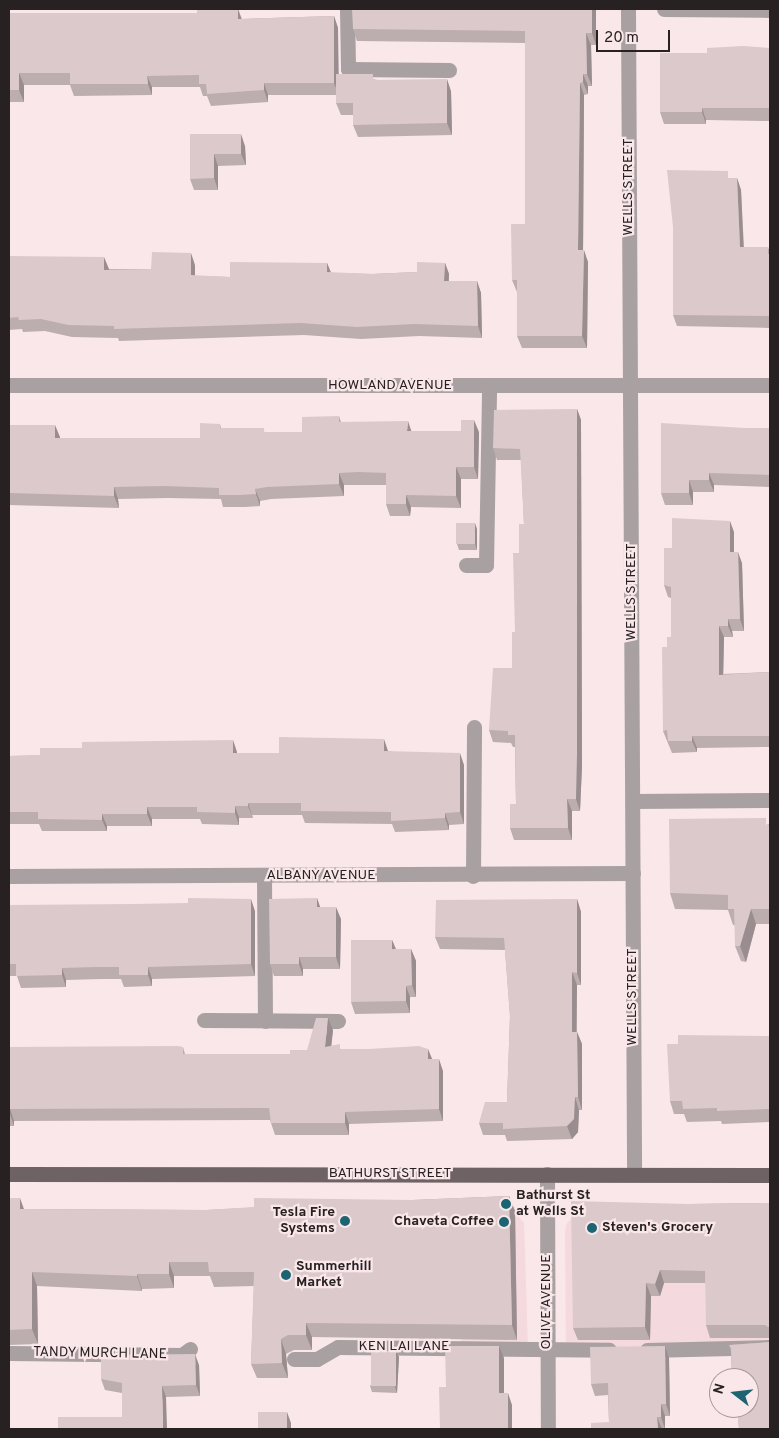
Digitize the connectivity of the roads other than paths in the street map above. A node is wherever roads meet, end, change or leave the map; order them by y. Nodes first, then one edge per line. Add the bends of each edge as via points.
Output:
1 (347, 9) edge
2 (628, 9) edge
3 (664, 9) edge
4 (770, 10) edge
5 (449, 70) dead end
6 (9, 385) edge
7 (630, 386) junction
8 (770, 386) edge
9 (488, 387) junction
10 (466, 565) dead end
11 (474, 727) dead end
12 (770, 800) edge
13 (633, 801) junction
14 (632, 874) junction
15 (9, 876) edge
16 (473, 876) junction
17 (264, 877) junction
18 (204, 1020) dead end
19 (265, 1021) junction
20 (338, 1021) dead end
21 (9, 1174) edge
22 (547, 1174) junction
23 (634, 1174) junction
24 (770, 1174) edge
25 (770, 1347) edge
26 (547, 1348) junction
27 (190, 1349) dead end
28 (9, 1353) edge
29 (294, 1358) dead end
30 (548, 1429) edge

1 - 5 street via 348,69
2 - 7 street, WELLS STREET
3 - 4 street
6 - 9 street, HOWLAND AVENUE
7 - 8 street, HOWLAND AVENUE
7 - 9 street, HOWLAND AVENUE
7 - 13 street, WELLS STREET
9 - 10 street via 486,566
11 - 16 street
12 - 13 street
13 - 14 street, WELLS STREET
14 - 16 street, ALBANY AVENUE
14 - 23 street, WELLS STREET
15 - 17 street, ALBANY AVENUE
16 - 17 street, ALBANY AVENUE
17 - 19 street
18 - 19 street
19 - 20 street
21 - 22 main road, BATHURST STREET
22 - 23 main road, BATHURST STREET
22 - 26 street, OLIVE AVENUE
23 - 24 main road, BATHURST STREET
25 - 26 street, KEN LAI LANE
26 - 29 street, KEN LAI LANE via 338,1347 317,1359
26 - 30 street, OLIVE AVENUE
27 - 28 street, TANDY MURCH LANE via 182,1355

